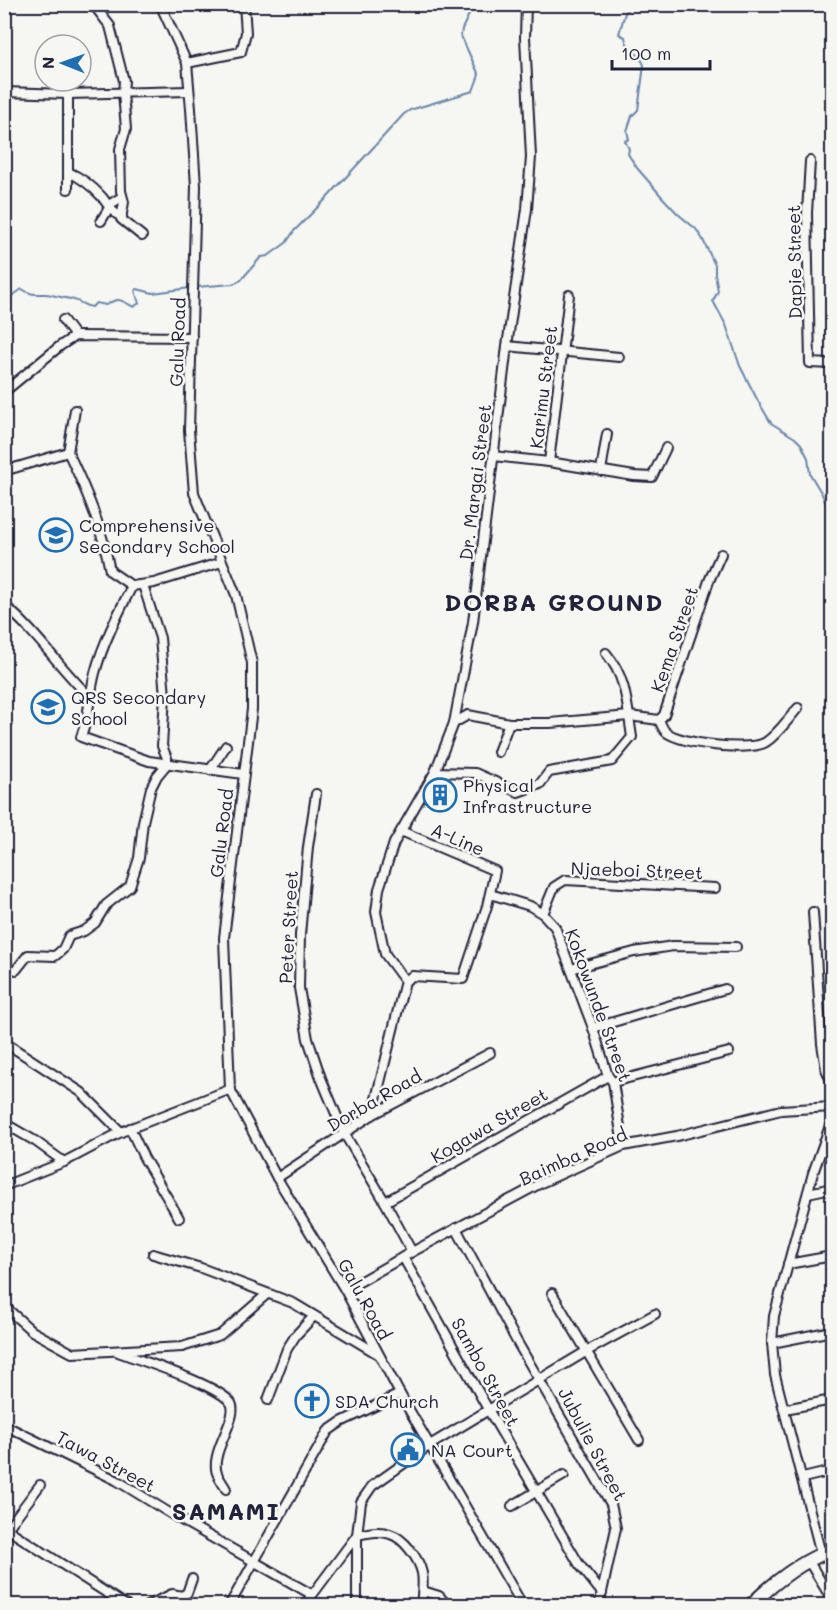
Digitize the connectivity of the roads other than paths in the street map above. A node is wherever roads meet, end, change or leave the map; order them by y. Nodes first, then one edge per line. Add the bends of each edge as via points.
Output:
1 (93, 4) edge
2 (159, 4) edge
3 (244, 4) edge
4 (526, 4) edge
5 (187, 63) junction
6 (4, 92) edge
7 (189, 92) junction
8 (123, 93) junction
9 (68, 94) junction
10 (810, 161) dead end
11 (68, 172) junction
12 (68, 189) dead end
13 (122, 197) junction
14 (109, 207) junction
15 (122, 217) junction
16 (101, 221) dead end
17 (142, 236) dead end
18 (569, 295) dead end
19 (63, 320) dead end
20 (75, 336) junction
21 (192, 337) junction
22 (507, 346) junction
23 (563, 351) junction
24 (619, 357) dead end
25 (832, 364) edge
26 (4, 392) edge
27 (75, 410) dead end
28 (607, 434) dead end
29 (666, 448) dead end
30 (68, 452) junction
31 (493, 456) junction
32 (549, 462) junction
33 (4, 471) edge
34 (601, 471) junction
35 (721, 554) dead end
36 (222, 562) junction
37 (143, 585) junction
38 (132, 586) junction
39 (4, 605) edge
40 (606, 653) dead end
41 (91, 698) junction
42 (798, 708) dead end
43 (629, 716) junction
44 (659, 720) junction
45 (454, 723) junction
46 (509, 723) junction
47 (226, 747) dead end
48 (498, 752) dead end
49 (167, 764) junction
50 (210, 770) junction
51 (435, 772) junction
52 (243, 774) junction
53 (316, 794) dead end
54 (401, 831) junction
55 (715, 888) dead end
56 (490, 894) junction
57 (813, 912) dead end
58 (543, 914) junction
59 (736, 947) dead end
60 (571, 969) junction
61 (16, 970) dead end
62 (405, 981) junction
63 (725, 989) dead end
64 (593, 1028) junction
65 (4, 1042) edge
66 (729, 1052) dead end
67 (490, 1053) dead end
68 (610, 1079) junction
69 (832, 1083) edge
70 (230, 1089) junction
71 (832, 1107) edge
72 (372, 1115) junction
73 (832, 1120) edge
74 (4, 1123) edge
75 (130, 1128) junction
76 (121, 1132) junction
77 (344, 1133) junction
78 (623, 1146) junction
79 (64, 1162) junction
80 (277, 1178) junction
81 (4, 1186) edge
82 (832, 1188) edge
83 (808, 1193) junction
84 (386, 1202) junction
85 (179, 1218) dead end
86 (456, 1228) junction
87 (412, 1252) junction
88 (153, 1254) dead end
89 (832, 1256) edge
90 (403, 1257) junction
91 (788, 1264) junction
92 (345, 1290) junction
93 (552, 1293) dead end
94 (267, 1294) junction
95 (4, 1306) edge
96 (655, 1314) dead end
97 (314, 1316) junction
98 (832, 1331) edge
99 (772, 1343) junction
100 (115, 1351) junction
101 (587, 1352) junction
102 (380, 1355) junction
103 (540, 1379) junction
104 (400, 1394) junction
105 (268, 1400) dead end
106 (832, 1400) edge
107 (785, 1409) junction
108 (489, 1411) junction
109 (4, 1425) edge
110 (639, 1440) dead end
111 (430, 1445) junction
112 (832, 1471) edge
113 (564, 1476) dead end
114 (803, 1478) junction
115 (40, 1485) dead end
116 (226, 1489) dead end
117 (536, 1492) junction
118 (512, 1506) dead end
119 (6, 1528) edge
120 (357, 1535) junction
121 (827, 1552) edge
122 (808, 1560) junction
123 (254, 1563) junction
124 (192, 1579) dead end
125 (423, 1591) junction
126 (602, 1593) junction
127 (311, 1594) junction
128 (832, 1600) edge
129 (127, 1605) edge
130 (147, 1605) edge
131 (229, 1605) edge
132 (304, 1605) edge
133 (357, 1605) edge
134 (421, 1605) edge
135 (448, 1605) edge
136 (523, 1605) edge
137 (599, 1605) edge
138 (750, 1605) edge

1 - 8 street via 110,26 124,81
2 - 5 street, Galu Road
3 - 5 street via 246,33 241,52
4 - 22 street, Dr. Margai Street via 531,157 524,238
5 - 7 street, Galu Road
6 - 9 street
7 - 8 street
7 - 21 street, Galu Road via 196,186
8 - 9 street
8 - 13 street via 126,129 120,148
9 - 11 street
10 - 25 street, Dapie Street via 810,363
11 - 12 street
11 - 14 street via 80,177
13 - 14 street
13 - 15 street
14 - 15 street
14 - 16 street
15 - 17 street
18 - 23 street, Karimu Street
19 - 20 street
20 - 21 street
20 - 26 street
21 - 36 street, Galu Road via 189,430 194,493
22 - 23 street
22 - 31 street, Dr. Margai Street
23 - 24 street
23 - 32 street, Karimu Street
27 - 30 street
28 - 34 street
29 - 34 street via 652,477
30 - 33 street
30 - 38 street via 105,540 110,571
31 - 32 street, Karimu Street
31 - 45 street, Dr. Margai Street via 472,622
32 - 34 street
35 - 44 street, Kema Street
36 - 37 street
36 - 52 street, Galu Road via 236,595 252,663 252,709
37 - 38 street
37 - 49 street via 160,638 165,696 162,746
38 - 41 street via 95,673
39 - 41 street
40 - 43 street via 625,686
41 - 49 street via 81,737
42 - 44 street via 766,742 753,747 687,740 666,733
43 - 44 street, Kema Street
43 - 46 street, Kema Street
43 - 51 street via 632,737 612,760 549,772 540,784 518,792 475,773
45 - 46 street, Kema Street via 468,715
45 - 51 street, Dr. Margai Street
46 - 48 street
47 - 50 street
49 - 50 street
49 - 61 street via 151,788 130,886 106,905 95,923 69,936 56,956 28,956
50 - 52 street
51 - 54 street, Dr. Margai Street
52 - 70 street, Galu Road via 224,938
53 - 77 street, Peter Street via 300,935 299,988 308,1039
54 - 56 street, A-Line via 495,871
54 - 62 street, Dr. Margai Street via 379,889 376,912 385,954
55 - 58 street, Njaeboi Street via 565,879 554,887
56 - 58 street
56 - 62 street via 463,979 412,976
57 - 69 street via 822,1044
58 - 60 street, Kokowunde Street via 555,927
59 - 60 street via 673,946
60 - 64 street, Kokowunde Street
62 - 72 street
63 - 64 street
64 - 68 street, Kokowunde Street
65 - 76 street via 81,1092
66 - 68 street, Kogawa Street
67 - 72 street, Dorba Road
68 - 78 street, Kokowunde Street
68 - 84 street, Kogawa Street via 568,1096
70 - 75 street
70 - 80 street, Galu Road
71 - 78 street, Baimba Road via 781,1110
72 - 77 street, Dorba Road
73 - 83 street
74 - 79 street
75 - 76 street
75 - 85 street
76 - 79 street
77 - 80 street, Dorba Road
77 - 84 street, Peter Street
78 - 86 street, Baimba Road
79 - 81 street
80 - 92 street, Galu Road
82 - 83 street
83 - 91 street
84 - 87 street, Peter Street
86 - 87 street, Baimba Road
86 - 103 street, Jubulie Street
87 - 90 street, Baimba Road
88 - 94 street
89 - 91 street
90 - 92 street, Baimba Road
90 - 108 street, Sambo Street
91 - 99 street via 774,1317
92 - 102 street, Galu Road
93 - 101 street
94 - 97 street
94 - 100 street via 220,1335 182,1347
95 - 100 street via 32,1331 72,1353
96 - 101 street
97 - 102 street
97 - 105 street via 287,1349
98 - 99 street
99 - 107 street
100 - 116 street via 208,1386 231,1404 234,1412 218,1451 216,1470
101 - 103 street
101 - 110 street
102 - 104 street, Galu Road
103 - 108 street
103 - 126 street, Jubulie Street via 611,1504 616,1528
104 - 111 street, Galu Road
104 - 123 street via 328,1431
106 - 107 street
107 - 114 street
108 - 111 street
108 - 117 street, Sambo Street
109 - 123 street, Tawa Street via 116,1480
111 - 120 street via 372,1486 361,1502
111 - 136 street, Galu Road
112 - 114 street
113 - 117 street
114 - 121 street
115 - 119 street
117 - 118 street
117 - 126 street, Sambo Street via 579,1564
119 - 129 street
120 - 125 street via 392,1534 403,1542 422,1571
120 - 127 street
120 - 133 street
121 - 122 main road
122 - 128 street
122 - 138 main road
123 - 127 street, Tawa Street
123 - 131 street
124 - 130 street via 182,1596 172,1594
125 - 134 street
125 - 135 street via 439,1596
126 - 137 street, Jubulie Street
127 - 132 street

